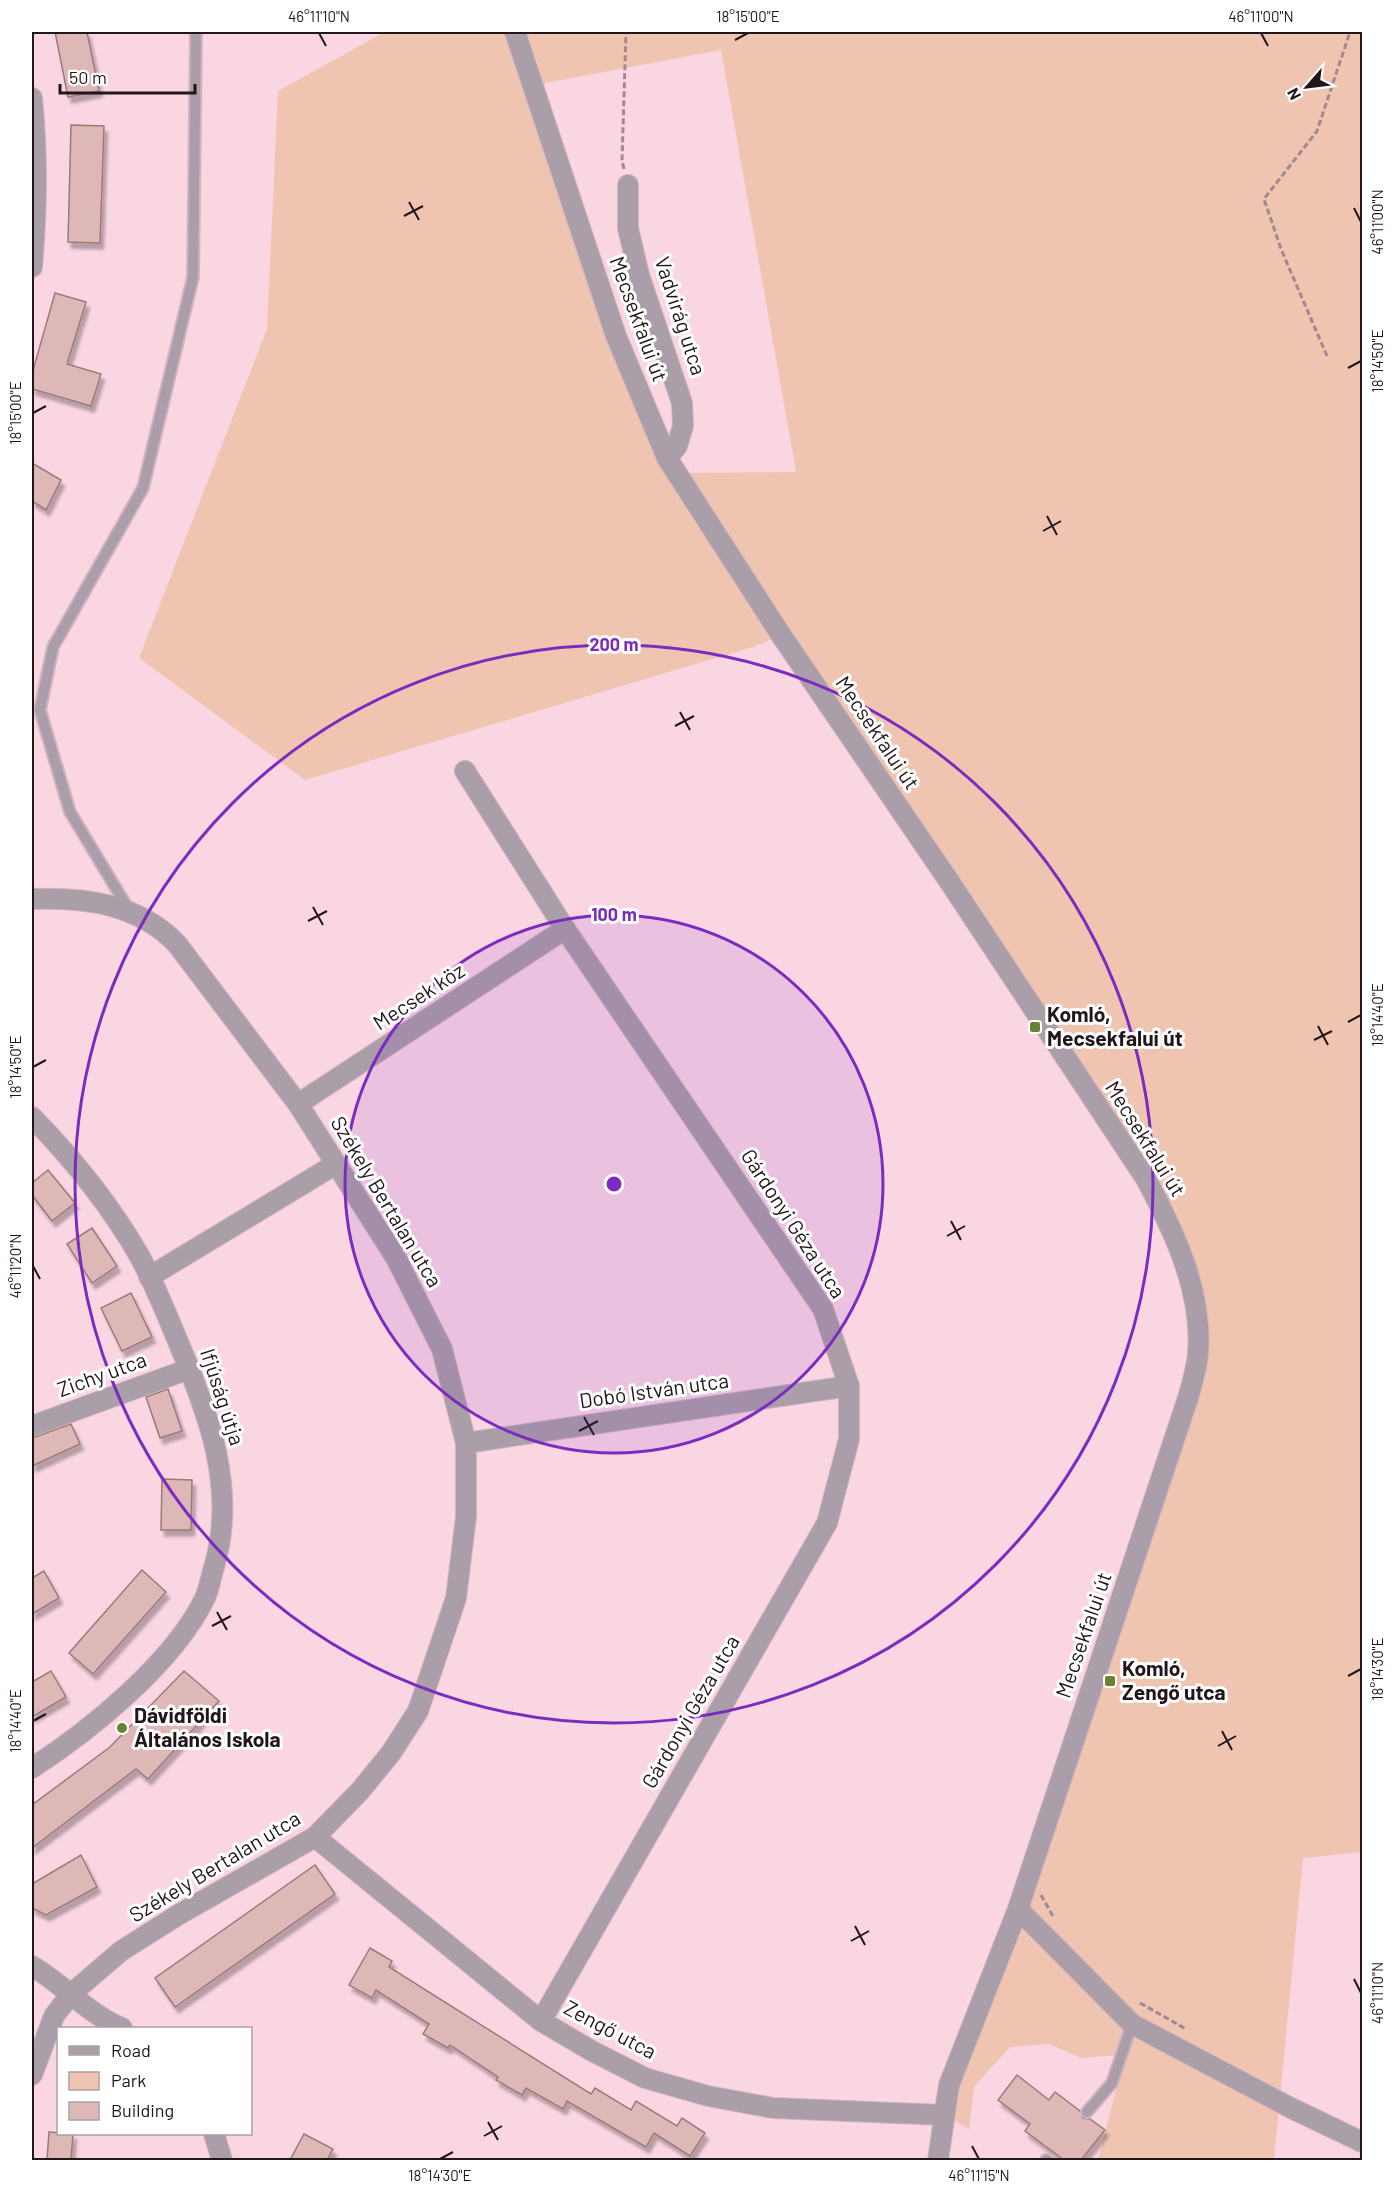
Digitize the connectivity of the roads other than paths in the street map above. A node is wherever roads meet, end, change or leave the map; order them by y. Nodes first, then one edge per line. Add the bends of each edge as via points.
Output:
1 (196, 32) edge
2 (515, 32) edge
3 (32, 98) edge
4 (628, 185) road end
5 (32, 267) edge
6 (667, 458) junction
7 (465, 771) dead end
8 (32, 899) edge
9 (130, 911) junction
10 (566, 929) junction
11 (298, 1104) junction
12 (32, 1117) edge
13 (336, 1164) junction
14 (149, 1277) junction
15 (189, 1369) junction
16 (849, 1386) junction
17 (32, 1426) edge
18 (466, 1443) junction
19 (32, 1768) edge
20 (315, 1837) junction
21 (1018, 1909) junction
22 (32, 1966) edge
23 (71, 1994) junction
24 (541, 2021) junction
25 (1132, 2024) junction
26 (120, 2027) edge
27 (32, 2074) edge
28 (1086, 2112) dead end
29 (944, 2115) junction
30 (215, 2135) edge
31 (1362, 2142) edge
32 (222, 2160) edge
33 (938, 2160) edge

1 - 9 lane via 193,277 143,488 53,647 40,710 70,812
2 - 6 street, Mecsekfalui út via 616,336
3 - 5 street via 37,203
4 - 6 street, Vadvirág utca via 628,228 639,275 682,403 677,446
6 - 21 street, Mecsekfalui út via 1146,1179 1172,1228 1195,1307 1198,1353 1188,1398
7 - 10 street, Gárdonyi Géza utca
8 - 9 street, Székely Bertalan utca via 67,898
9 - 11 street, Székely Bertalan utca via 160,926 177,944
10 - 11 street, Mecsek köz
10 - 16 street, Gárdonyi Géza utca via 823,1309
11 - 13 street, Székely Bertalan utca
12 - 14 street, Ifjúság útja via 80,1170
13 - 14 street
13 - 18 street, Székely Bertalan utca via 396,1258 442,1349
14 - 15 street, Ifjúság útja
15 - 17 street, Zichy utca
15 - 19 street, Ifjúság útja via 208,1419 224,1507 220,1548 205,1597 182,1635 142,1678 94,1723
16 - 18 street, Dobó István utca
16 - 24 street, Gárdonyi Géza utca via 849,1439 827,1523
18 - 20 street, Székely Bertalan utca via 465,1517 456,1598 418,1711 391,1753
20 - 23 street, Székely Bertalan utca via 121,1951
20 - 24 street, Zengő utca
21 - 25 street
21 - 29 street, Mecsekfalui út via 949,2085
22 - 23 street
23 - 26 street
23 - 27 street, Székely Bertalan utca via 54,2016
24 - 29 street, Zengő utca via 645,2078 708,2096 772,2108
25 - 28 lane via 1112,2083
25 - 31 street
29 - 33 street, Mecsekfalui út
30 - 32 street

